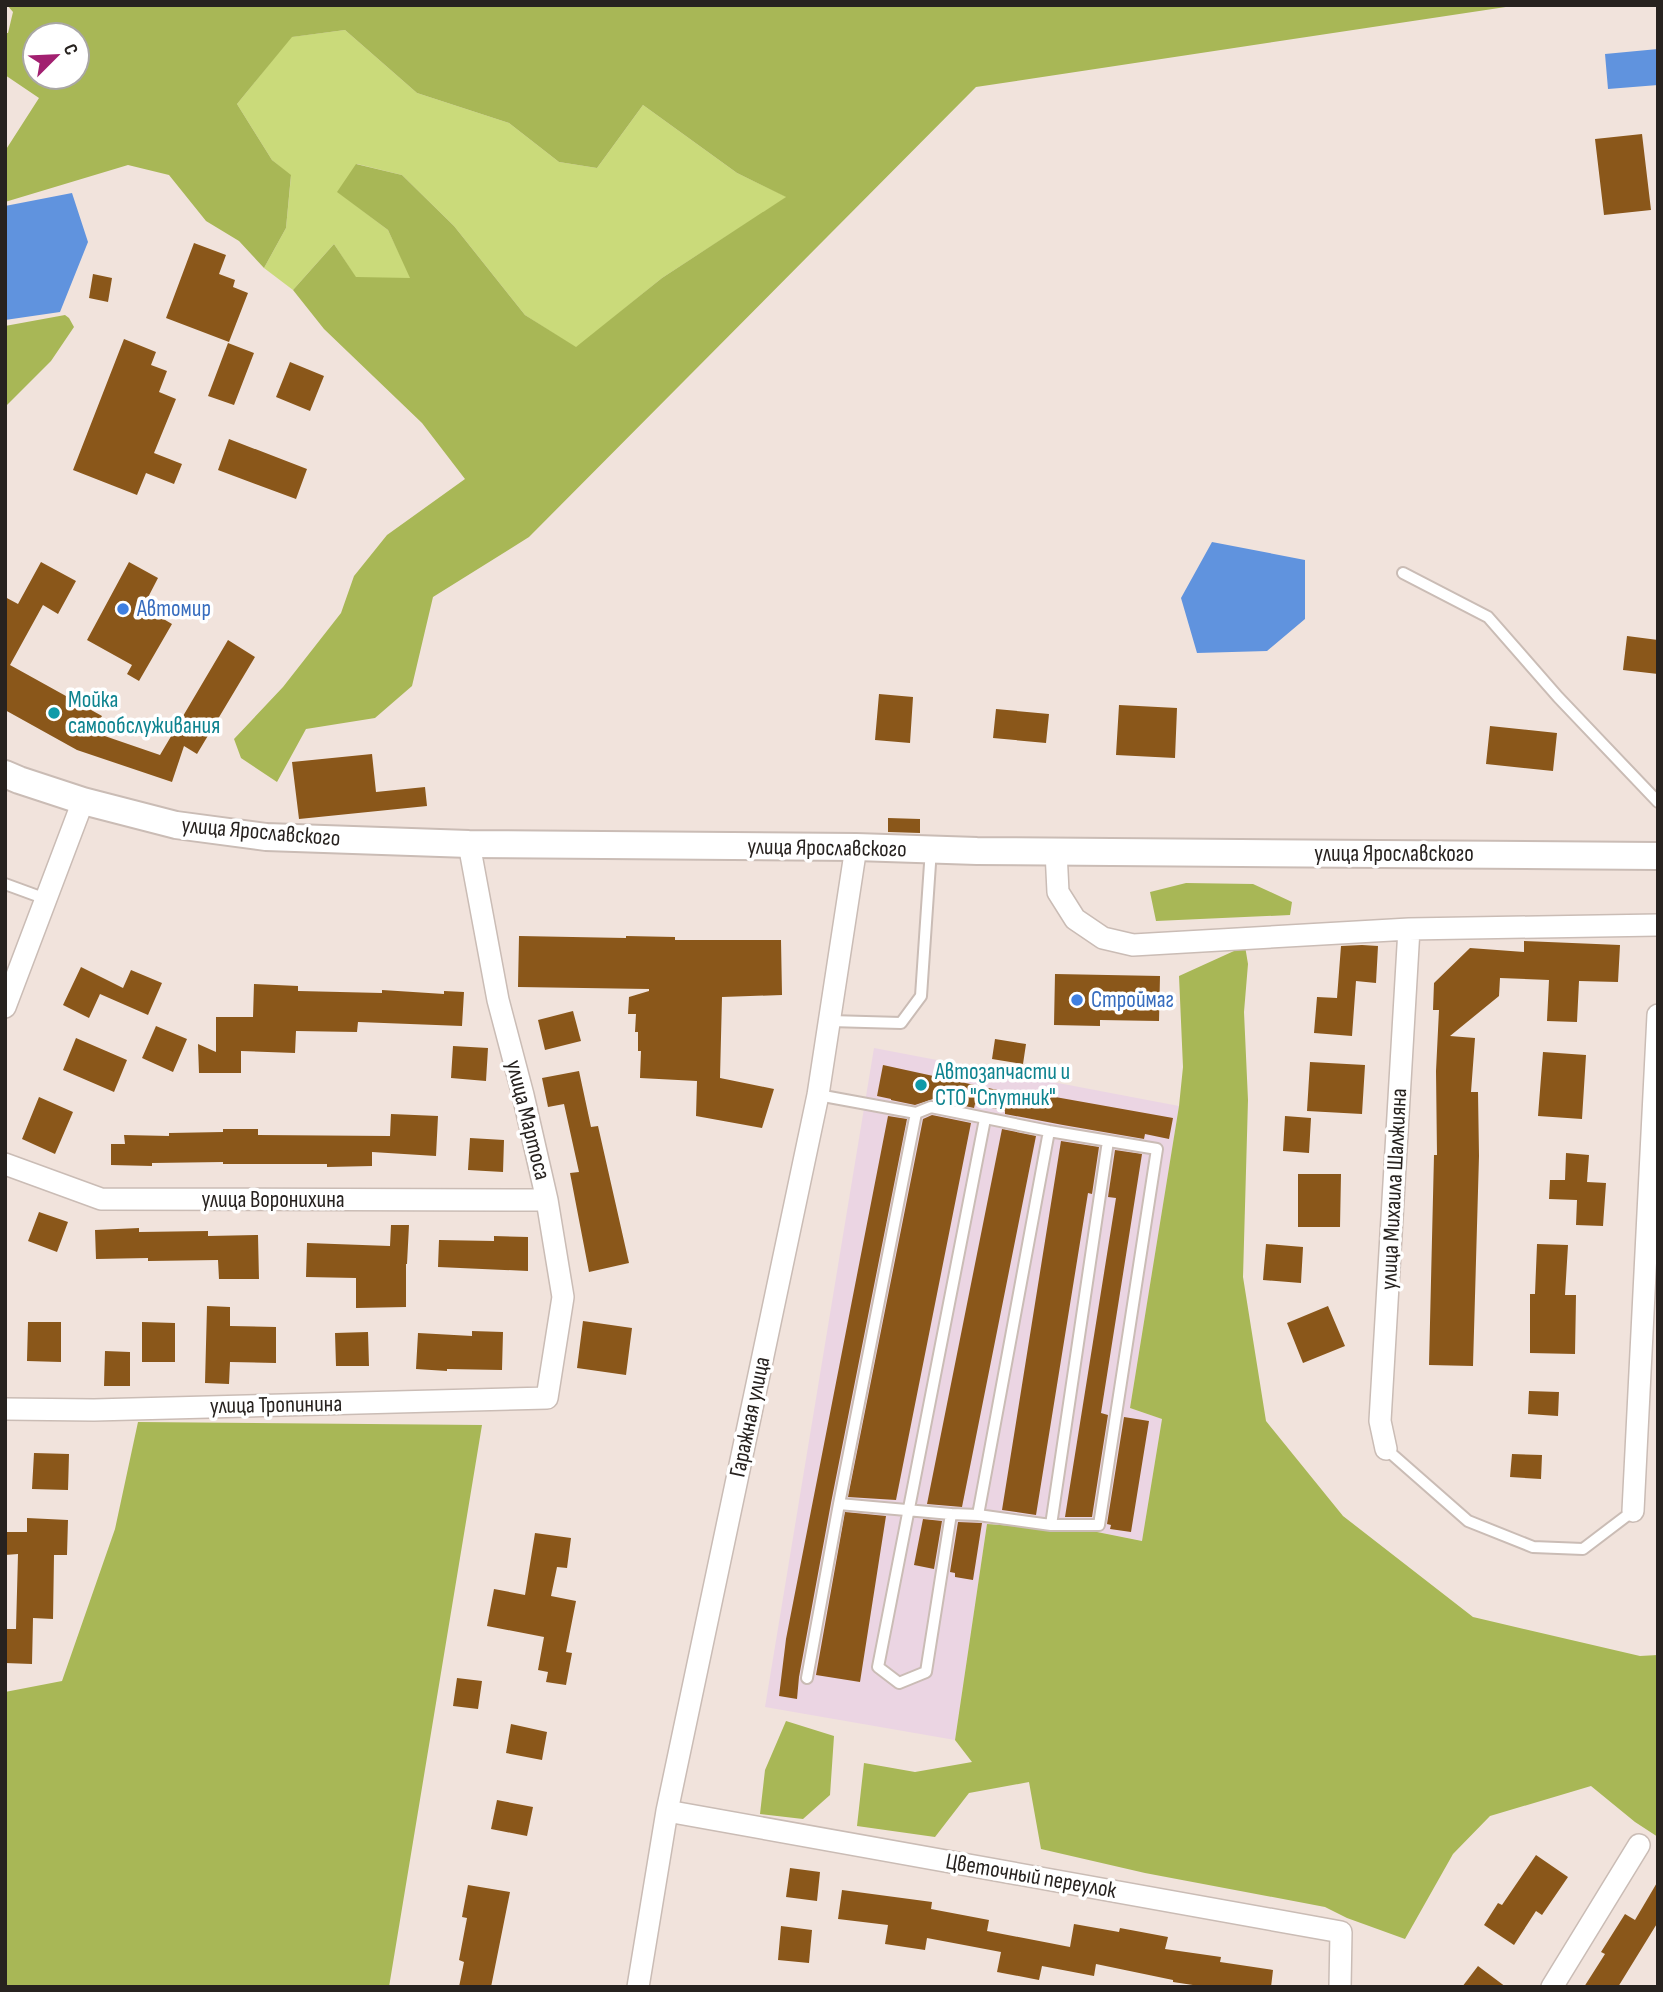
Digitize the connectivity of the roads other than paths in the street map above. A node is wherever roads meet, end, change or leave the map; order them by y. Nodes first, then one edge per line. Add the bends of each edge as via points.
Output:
1 (1403, 572) dead end
2 (5, 774) edge
3 (83, 802) junction
4 (1658, 802) edge
5 (469, 844) junction
6 (856, 847) junction
7 (931, 849) junction
8 (1056, 851) junction
9 (1658, 856) edge
10 (5, 884) edge
11 (46, 899) junction
12 (1658, 925) edge
13 (1409, 929) junction
14 (5, 1007) edge
15 (1658, 1015) edge
16 (830, 1021) junction
17 (818, 1095) junction
18 (916, 1113) junction
19 (985, 1119) junction
20 (1049, 1131) junction
21 (1108, 1141) junction
22 (5, 1164) edge
23 (547, 1200) junction
24 (547, 1398) joint
25 (5, 1409) edge
26 (1386, 1450) joint
27 (839, 1504) junction
28 (908, 1511) junction
29 (1633, 1511) joint
30 (951, 1514) junction
31 (978, 1515) junction
32 (1051, 1525) junction
33 (807, 1678) dead end
34 (667, 1811) junction
35 (1639, 1845) dead end
36 (638, 1987) edge
37 (1340, 1987) edge
38 (1552, 1987) edge

1 - 4 lane via 1488,617
2 - 3 street, улица Ярославского
3 - 5 street, улица Ярославского via 176,825 266,837
3 - 11 street
5 - 6 street, улица Ярославского
5 - 23 street, улица Мартоса via 498,1000
6 - 7 street, улица Ярославского
6 - 16 street, Гаражная улица
7 - 8 street, улица Ярославского
7 - 16 lane via 921,996 901,1023
8 - 9 street, улица Ярославского
8 - 13 street via 1058,892 1074,919 1103,938 1133,945
10 - 11 lane
11 - 14 street
12 - 13 street
13 - 26 street, улица Михаила Шалжияна via 1380,1421
15 - 29 street
16 - 17 street, Гаражная улица
17 - 18 lane
17 - 34 street, Гаражная улица
18 - 19 lane via 931,1107
18 - 27 lane
19 - 20 lane
19 - 28 lane
20 - 21 lane
20 - 31 lane
21 - 32 lane
21 - 32 lane via 1157,1149 1099,1525
22 - 23 street, улица Воронихина via 101,1199
23 - 24 street, улица Мартоса via 563,1297
24 - 25 street, улица Тропинина
26 - 29 lane via 1468,1521 1533,1547 1583,1549
27 - 28 lane
27 - 33 lane
28 - 30 lane
28 - 30 lane via 878,1667 899,1683 926,1672
30 - 31 lane
31 - 32 lane
34 - 36 street, Гаражная улица
34 - 37 street, Цветочный переулок via 1341,1931
35 - 38 street

